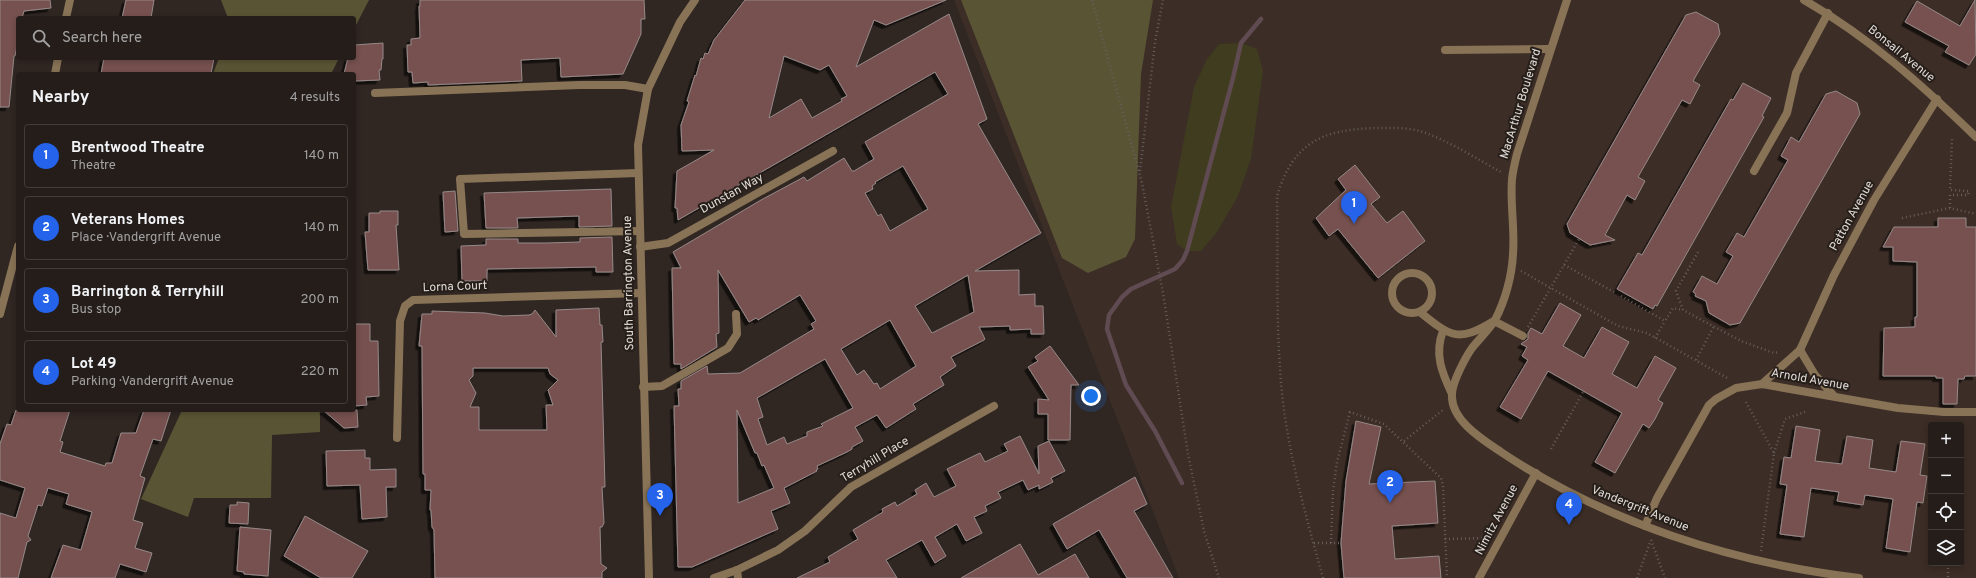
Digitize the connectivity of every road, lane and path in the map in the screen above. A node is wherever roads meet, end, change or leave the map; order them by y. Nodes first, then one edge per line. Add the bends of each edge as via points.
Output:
1 (70, 0) edge
2 (695, 0) edge
3 (1092, 0) edge
4 (1163, 0) edge
5 (1567, 0) edge
6 (1804, 0) edge
7 (1828, 13) junction
8 (66, 16) edge
9 (1550, 49) junction
10 (1445, 50) dead end
11 (58, 60) edge
12 (55, 72) edge
13 (648, 89) junction
14 (375, 93) dead end
15 (1937, 99) junction
16 (1976, 137) edge
17 (1952, 138) dead end
18 (833, 151) dead end
19 (1754, 171) dead end
20 (638, 173) junction
21 (1139, 174) junction
22 (1512, 178) junction
23 (1950, 208) junction
24 (1976, 214) edge
25 (1902, 218) dead end
26 (640, 231) junction
27 (1579, 239) dead end
28 (640, 247) junction
29 (1698, 252) dead end
30 (16, 254) edge
31 (1512, 262) junction
32 (1564, 264) junction
33 (1551, 288) junction
34 (641, 293) junction
35 (1616, 293) dead end
36 (1622, 296) dead end
37 (1683, 310) junction
38 (1420, 312) junction
39 (0, 314) edge
40 (736, 314) dead end
41 (1494, 321) junction
42 (1665, 321) junction
43 (1714, 326) junction
44 (1443, 331) junction
45 (1523, 336) joint
46 (1655, 338) junction
47 (1800, 350) junction
48 (1696, 360) junction
49 (1730, 379) dead end
50 (1762, 384) junction
51 (643, 387) junction
52 (1583, 392) dead end
53 (1452, 394) junction
54 (1834, 396) junction
55 (1746, 402) dead end
56 (994, 406) dead end
57 (1444, 409) dead end
58 (1805, 412) dead end
59 (1976, 412) edge
60 (396, 438) dead end
61 (1404, 441) junction
62 (1551, 449) dead end
63 (1774, 453) junction
64 (1536, 473) junction
65 (1644, 526) junction
66 (1488, 538) dead end
67 (1446, 539) junction
68 (1314, 543) junction
69 (1331, 543) junction
70 (1341, 543) dead end
71 (1761, 553) dead end
72 (1948, 566) edge
73 (738, 574) edge
74 (1948, 576) dead end
75 (648, 578) edge
76 (714, 578) edge
77 (1219, 578) edge
78 (1323, 578) edge
79 (1447, 578) edge
80 (1479, 578) edge
81 (1637, 578) edge
82 (1665, 578) edge
83 (1859, 578) edge

1 - 8 street
2 - 13 street, South Barrington Avenue via 680,22
3 - 21 path
4 - 21 path via 1155,42
5 - 9 street, MacArthur Boulevard
6 - 7 street, Bonsall Avenue
7 - 15 street, Bonsall Avenue via 1867,40
7 - 19 street via 1796,73 1787,113
9 - 10 street
9 - 22 street, MacArthur Boulevard
11 - 12 street
13 - 14 street via 625,85 586,85
13 - 20 street, South Barrington Avenue via 638,145
15 - 16 street, Bonsall Avenue
15 - 47 street, Patton Avenue via 1874,200 1834,275
17 - 23 path via 1950,190 1968,191 1968,195 1950,195
18 - 28 street, Dunstan Way via 668,244
20 - 26 street, South Barrington Avenue
20 - 26 street via 460,179 464,234
21 - 77 path via 1163,293 1188,454 1204,531
22 - 31 street, MacArthur Boulevard
22 - 68 path via 1482,160 1422,132 1394,128 1338,131 1316,140 1297,154 1283,175 1277,196 1280,368 1297,485
23 - 24 path
23 - 25 path
26 - 28 street, South Barrington Avenue
27 - 32 path
28 - 34 street, South Barrington Avenue
29 - 37 path via 1676,291
30 - 39 street
31 - 33 path via 1521,271
31 - 41 street, MacArthur Boulevard via 1508,288
32 - 33 path
32 - 35 path
33 - 45 path
33 - 46 path via 1618,326 1647,333
34 - 51 street, South Barrington Avenue
34 - 60 street, Lorna Court via 413,300 405,306 400,321
36 - 42 path
37 - 42 path via 1673,308
37 - 43 path
38 - 38 street via 1432,298 1430,285 1416,273 1402,276 1393,285 1392,299 1400,310
38 - 44 street
40 - 51 street via 737,334 728,348 662,386
41 - 44 street via 1466,335
41 - 45 street
41 - 53 street, MacArthur Boulevard via 1471,350 1458,374
42 - 46 path
43 - 47 path via 1741,341 1774,353
43 - 48 path
44 - 53 street, Vandergrift Avenue via 1439,341 1438,359
46 - 48 path
47 - 50 street, Patton Avenue
47 - 54 street via 1814,375
48 - 49 path
50 - 54 street, Arnold Avenue
50 - 65 street, Arnold Avenue via 1736,388 1709,405
51 - 75 street, South Barrington Avenue
52 - 62 path
53 - 64 street, Vandergrift Avenue via 1462,421 1474,434
54 - 59 street, Arnold Avenue via 1898,408
55 - 63 path
56 - 73 street, Terryhill Place via 860,481 794,539
57 - 61 path
58 - 63 path via 1785,419
61 - 67 path via 1441,478
61 - 69 path via 1384,424 1350,412 1337,462
63 - 71 path
64 - 65 street, Vandergrift Avenue via 1572,494
64 - 80 street, Nimitz Avenue
65 - 83 street, Vandergrift Avenue via 1725,553 1803,570
66 - 67 path
67 - 79 path
68 - 69 path
68 - 78 path
69 - 70 path
72 - 74 path
73 - 76 street, Terryhill Place
81 - 82 path via 1651,540

